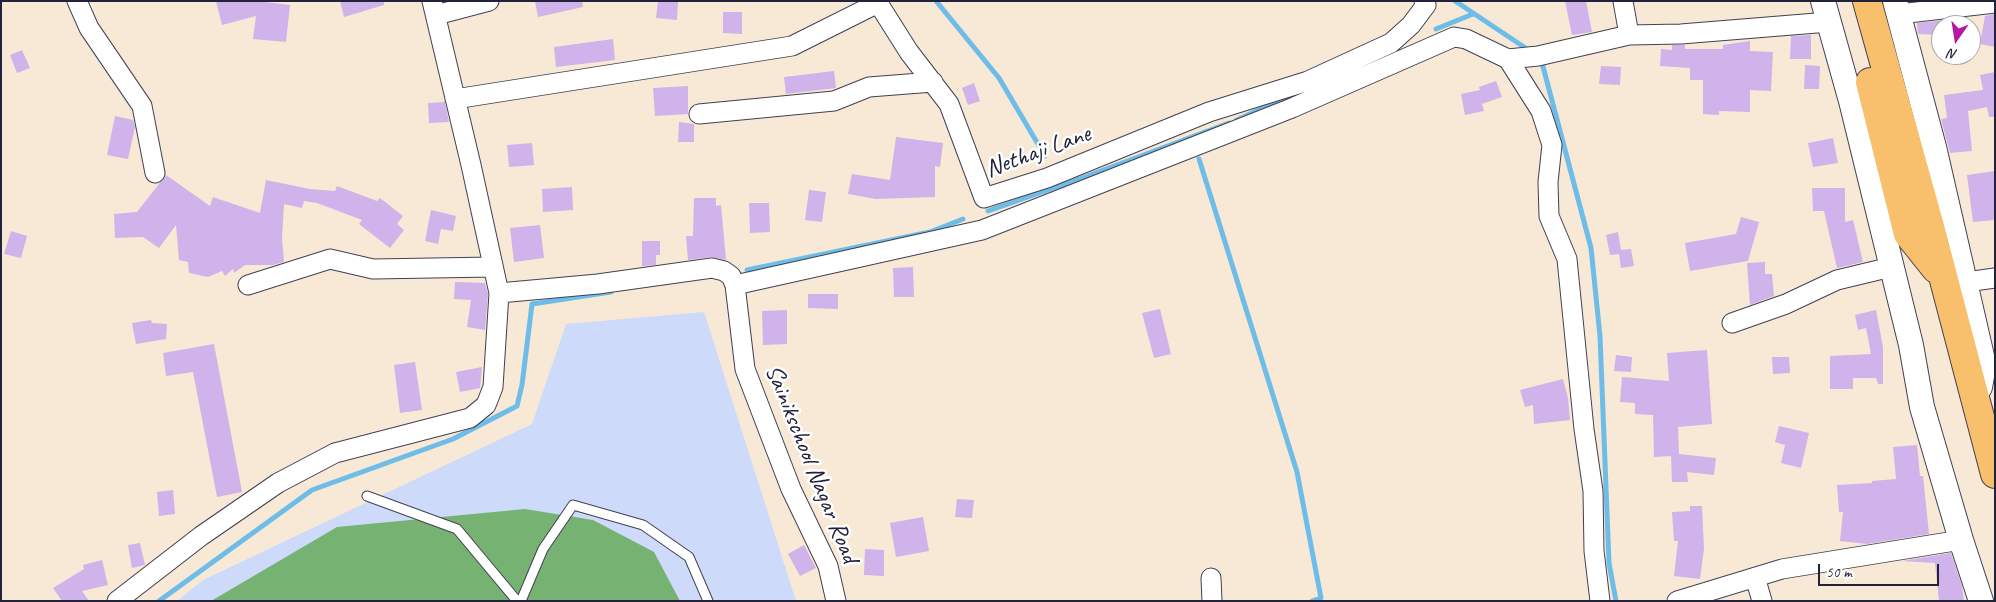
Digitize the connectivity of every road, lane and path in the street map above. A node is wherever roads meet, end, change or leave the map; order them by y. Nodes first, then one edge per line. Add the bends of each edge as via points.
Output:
1 (76, 1) edge
2 (489, 1) edge
3 (1424, 1) edge
4 (1622, 1) edge
5 (1849, 1) edge
6 (1867, 1) edge
7 (876, 2) edge
8 (1995, 3) edge
9 (434, 8) edge
10 (1897, 8) edge
11 (1826, 12) edge
12 (1629, 35) junction
13 (1508, 59) junction
14 (932, 82) junction
15 (455, 99) junction
16 (699, 114) dead end
17 (154, 172) dead end
18 (493, 267) junction
19 (1891, 267) junction
20 (1995, 278) edge
21 (1955, 280) junction
22 (248, 285) dead end
23 (735, 285) junction
24 (499, 293) junction
25 (1732, 323) dead end
26 (1990, 366) edge
27 (1974, 396) junction
28 (1995, 474) edge
29 (367, 496) dead end
30 (1961, 540) junction
31 (1755, 577) junction
32 (1211, 578) dead end
33 (117, 601) edge
34 (519, 601) edge
35 (708, 601) edge
36 (836, 601) edge
37 (1212, 601) edge
38 (1600, 601) edge
39 (1677, 601) edge
40 (1762, 601) edge
41 (1981, 601) edge

1 - 17 street via 89,28 142,106
2 - 9 street
3 - 14 street, Nethaji Lane via 1426,5 1411,25 1391,43 1308,81 1209,112 1047,178 984,198 949,104
4 - 12 street
5 - 21 highway via 1908,234
6 - 21 highway via 1929,223
7 - 14 street, Nethaji Lane
7 - 15 street via 792,46
8 - 10 street
9 - 15 street
10 - 21 street
11 - 12 street via 1681,34
11 - 19 street
12 - 13 street via 1538,56
13 - 23 street via 1466,38 1454,37 1292,108 982,230
13 - 38 street via 1541,111 1552,145 1549,216 1567,259 1593,491 1594,551
14 - 16 street via 869,87 834,101
15 - 18 street
18 - 22 street via 373,268 330,258
18 - 24 street
19 - 25 street via 1837,280 1786,304
19 - 30 street via 1912,345 1922,406
20 - 21 street
21 - 26 street
21 - 27 highway
23 - 24 street via 731,276 712,268 598,284
23 - 36 street, Sainikschool Nagar Road via 745,369 791,489 828,566
24 - 33 street via 493,387 486,405 470,418 335,453 278,483 201,536
26 - 27 street
27 - 28 highway
29 - 34 lane via 457,529
30 - 31 street via 1806,564
30 - 41 street
31 - 39 street
31 - 40 street
32 - 37 street
34 - 35 lane via 543,549 573,505 643,525 689,557

